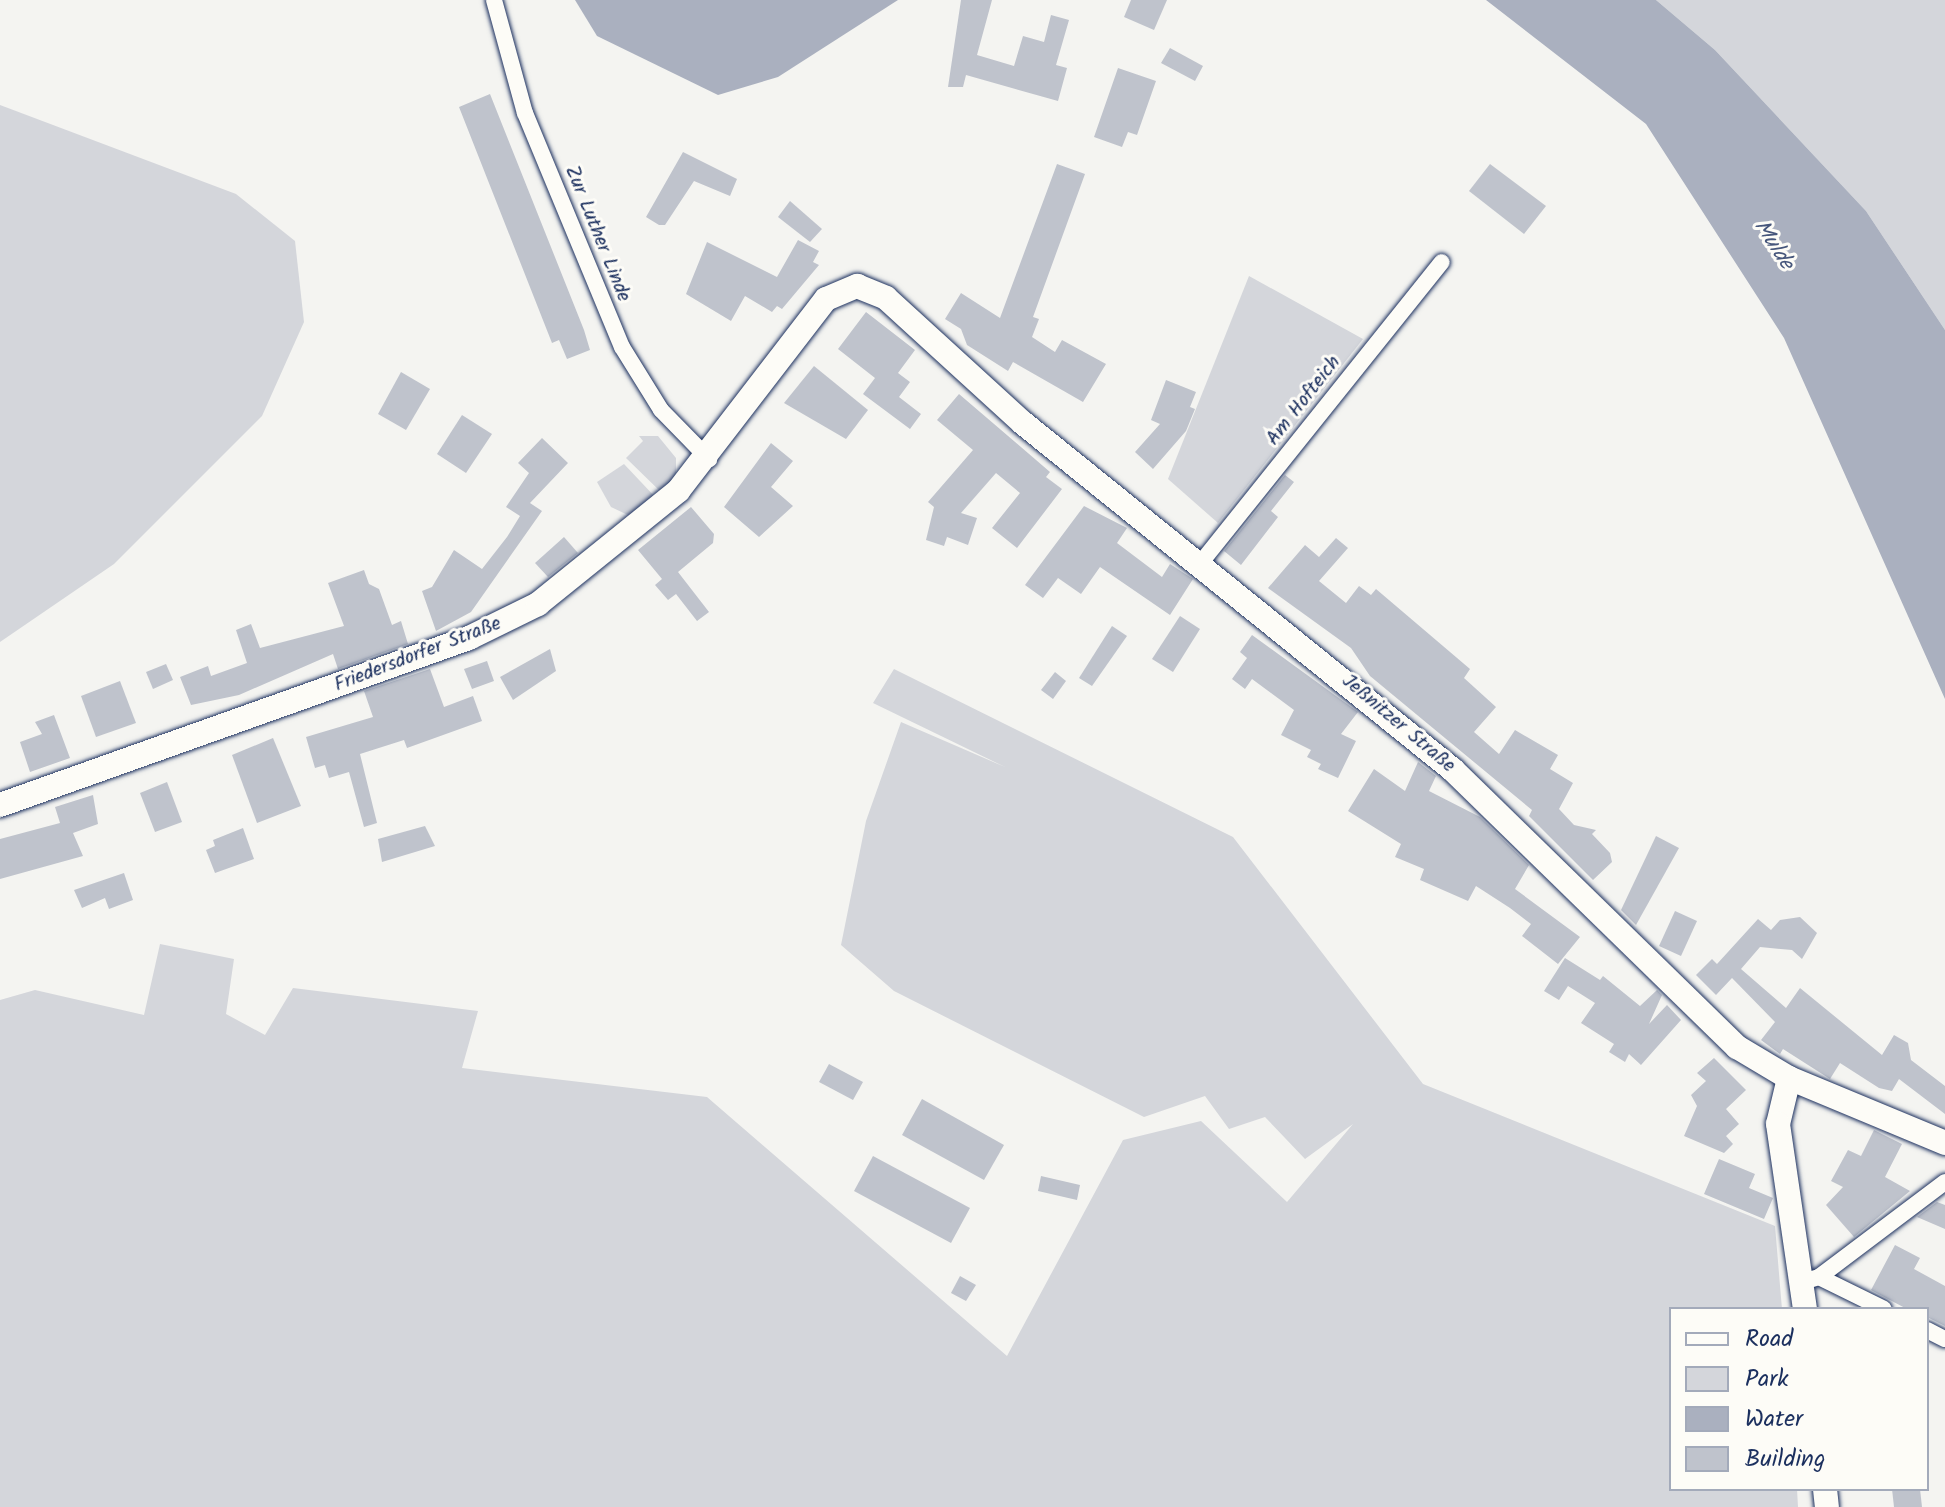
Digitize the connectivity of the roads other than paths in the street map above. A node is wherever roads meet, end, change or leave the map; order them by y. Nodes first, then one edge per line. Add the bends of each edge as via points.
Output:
1 (494, 0) edge
2 (1442, 262) dead end
3 (857, 286) joint
4 (709, 459) junction
5 (1199, 565) junction
6 (0, 805) edge
7 (1789, 1078) junction
8 (1945, 1143) edge
9 (1945, 1182) edge
10 (1810, 1280) junction
11 (1805, 1307) edge
12 (1879, 1307) edge

1 - 4 street, Zur Luther Linde via 525,113 622,347 661,410
2 - 5 street, Am Hofteich
3 - 4 main road, Friedersdorfer Straße via 826,299
3 - 5 main road, Jeßnitzer Straße via 886,298 1023,423
4 - 6 main road, Friedersdorfer Straße via 602,558 495,627
5 - 7 main road, Jeßnitzer Straße via 1453,770 1724,1036
7 - 8 main road, Jeßnitzer Straße
7 - 10 main road via 1778,1124
9 - 10 street
10 - 11 main road
10 - 12 street

